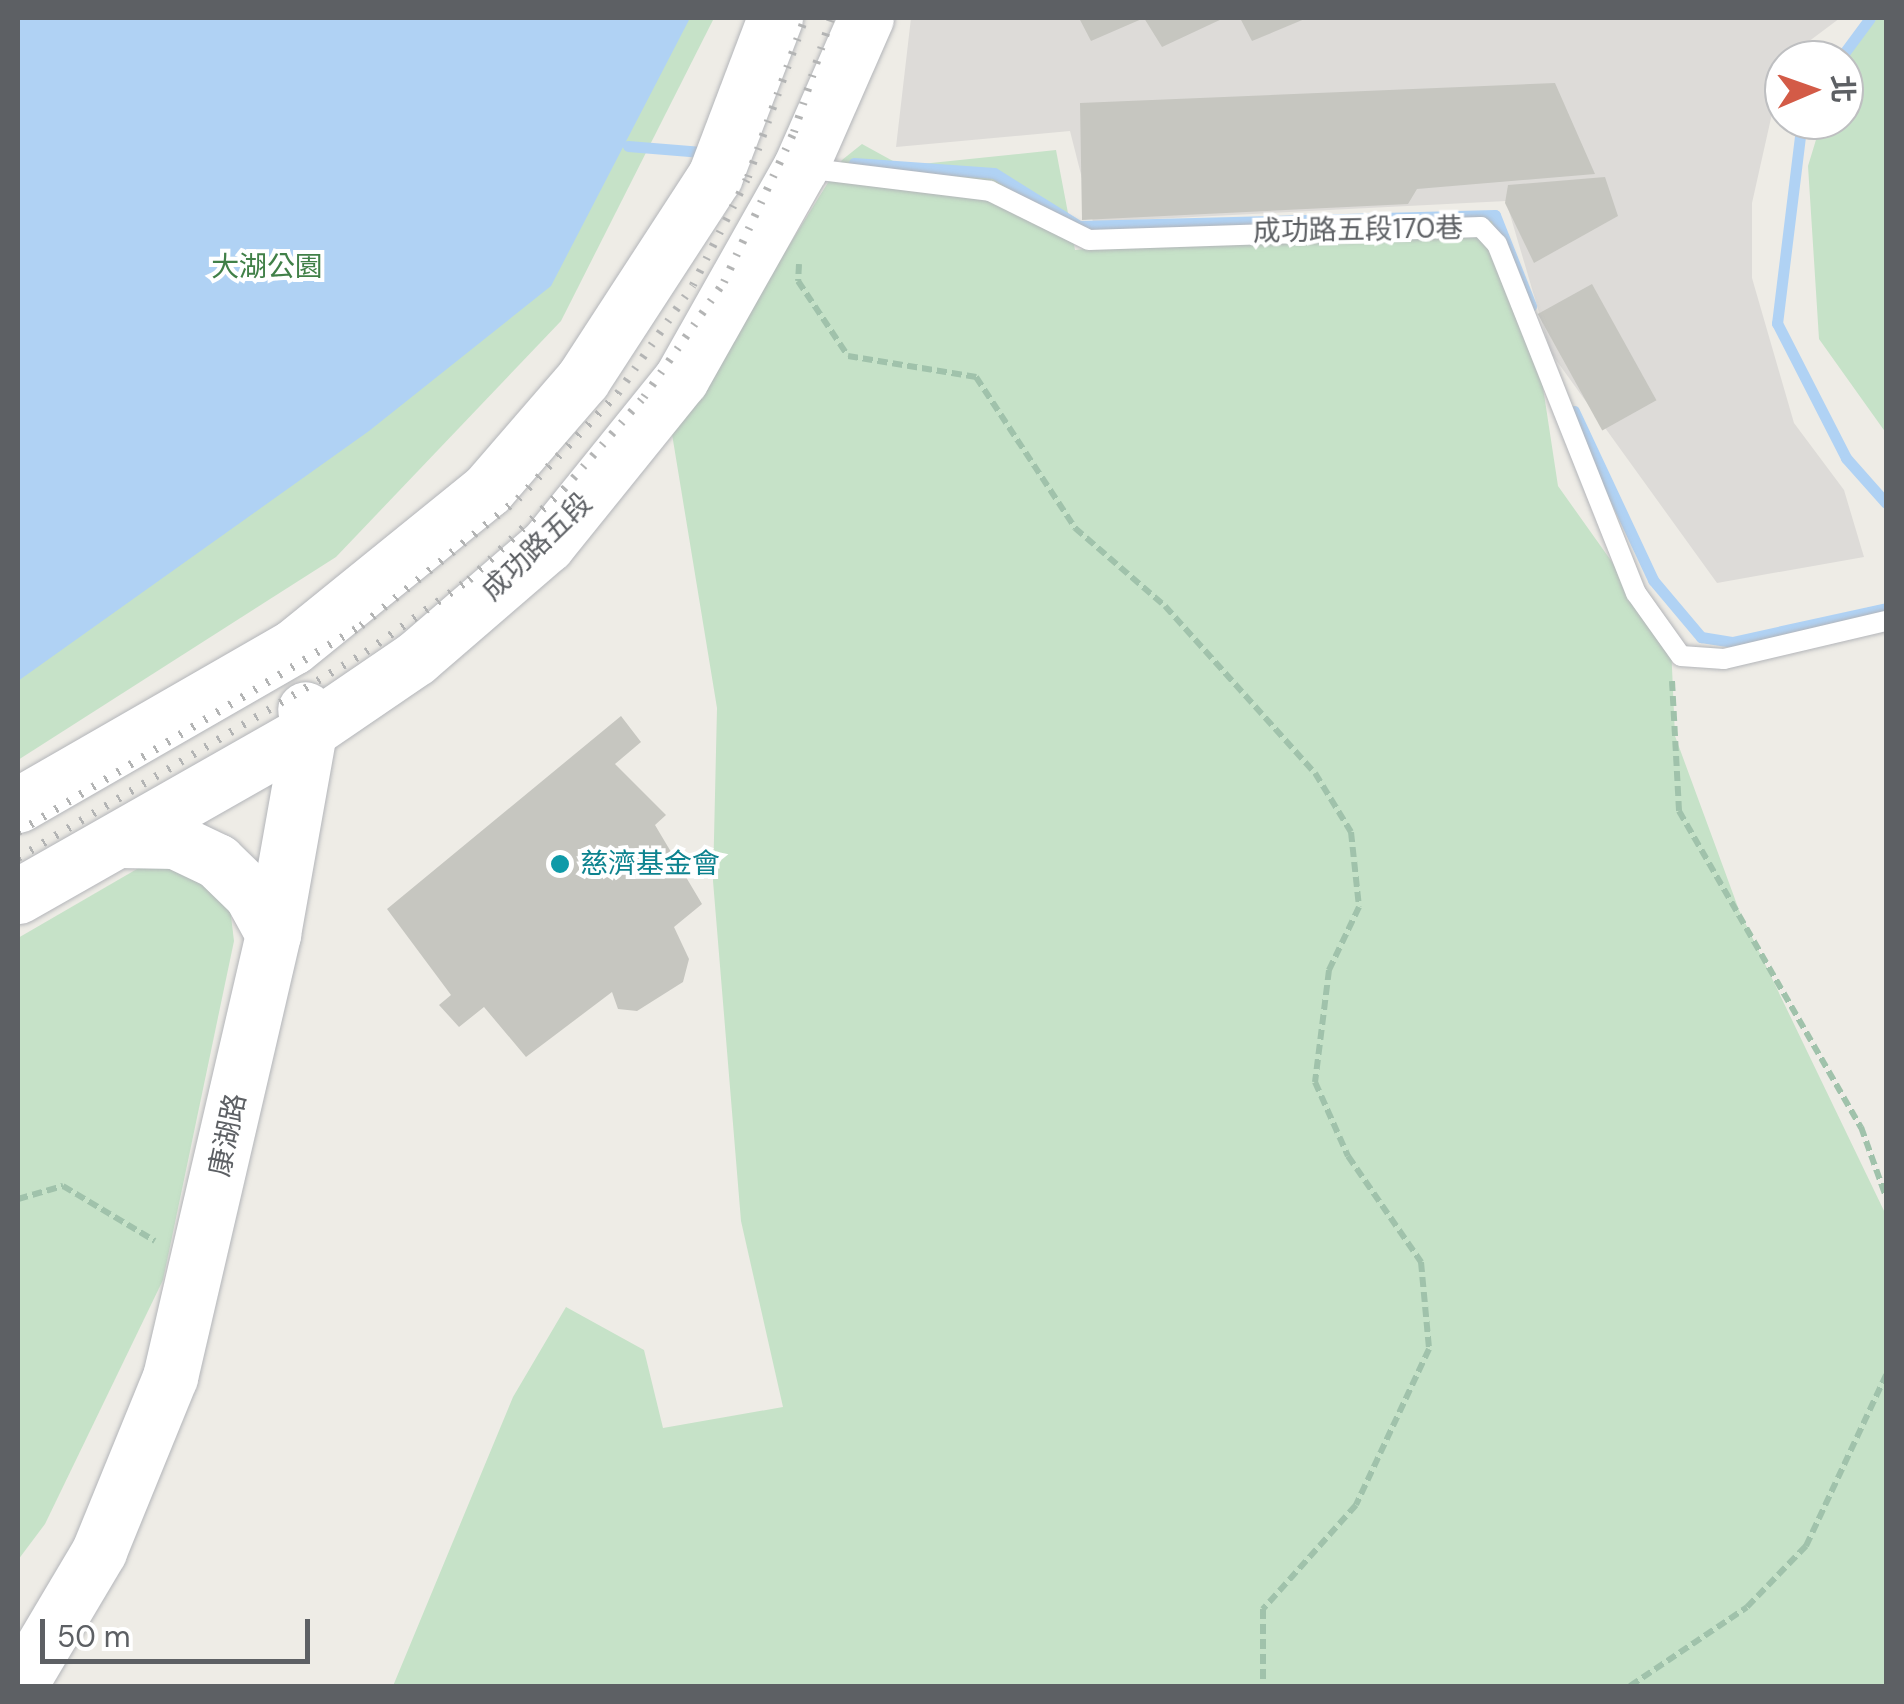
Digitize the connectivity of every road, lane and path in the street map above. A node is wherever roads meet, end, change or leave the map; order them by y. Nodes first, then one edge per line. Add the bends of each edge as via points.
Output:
1 (775, 18) edge
2 (866, 18) edge
3 (800, 168) junction
4 (799, 244) dead end
5 (1886, 621) edge
6 (293, 648) junction
7 (1672, 663) dead end
8 (309, 731) junction
9 (18, 804) edge
10 (120, 840) junction
11 (18, 896) edge
12 (273, 934) junction
13 (1886, 1197) edge
14 (18, 1198) edge
15 (199, 1267) junction
16 (1886, 1375) edge
17 (19, 1686) edge
18 (1264, 1686) edge
19 (1630, 1686) edge

1 - 6 main road via 715,176 583,379 488,489
2 - 3 main road, 成功路五段
3 - 5 lane, 成功路五段170巷 via 990,191 1089,240 1480,228 1497,244 1636,593 1681,656 1724,658
3 - 8 main road, 成功路五段 via 681,378 588,500 416,658
4 - 18 path via 798,281 848,356 976,377 1076,528 1165,606 1315,772 1351,832 1359,907 1329,970 1315,1082 1348,1156 1422,1262 1429,1350 1356,1505 1264,1609
6 - 8 main road, 康湖路
6 - 9 main road
7 - 13 path via 1679,811 1861,1126
8 - 10 main road, 成功路五段
8 - 12 main road, 康湖路
10 - 11 main road, 成功路五段
10 - 12 main road via 176,841 218,861 251,894
12 - 15 main road, 康湖路
14 - 15 path via 64,1186
15 - 17 main road, 康湖路 via 133,1477 70,1604
16 - 19 path via 1806,1546 1747,1607

